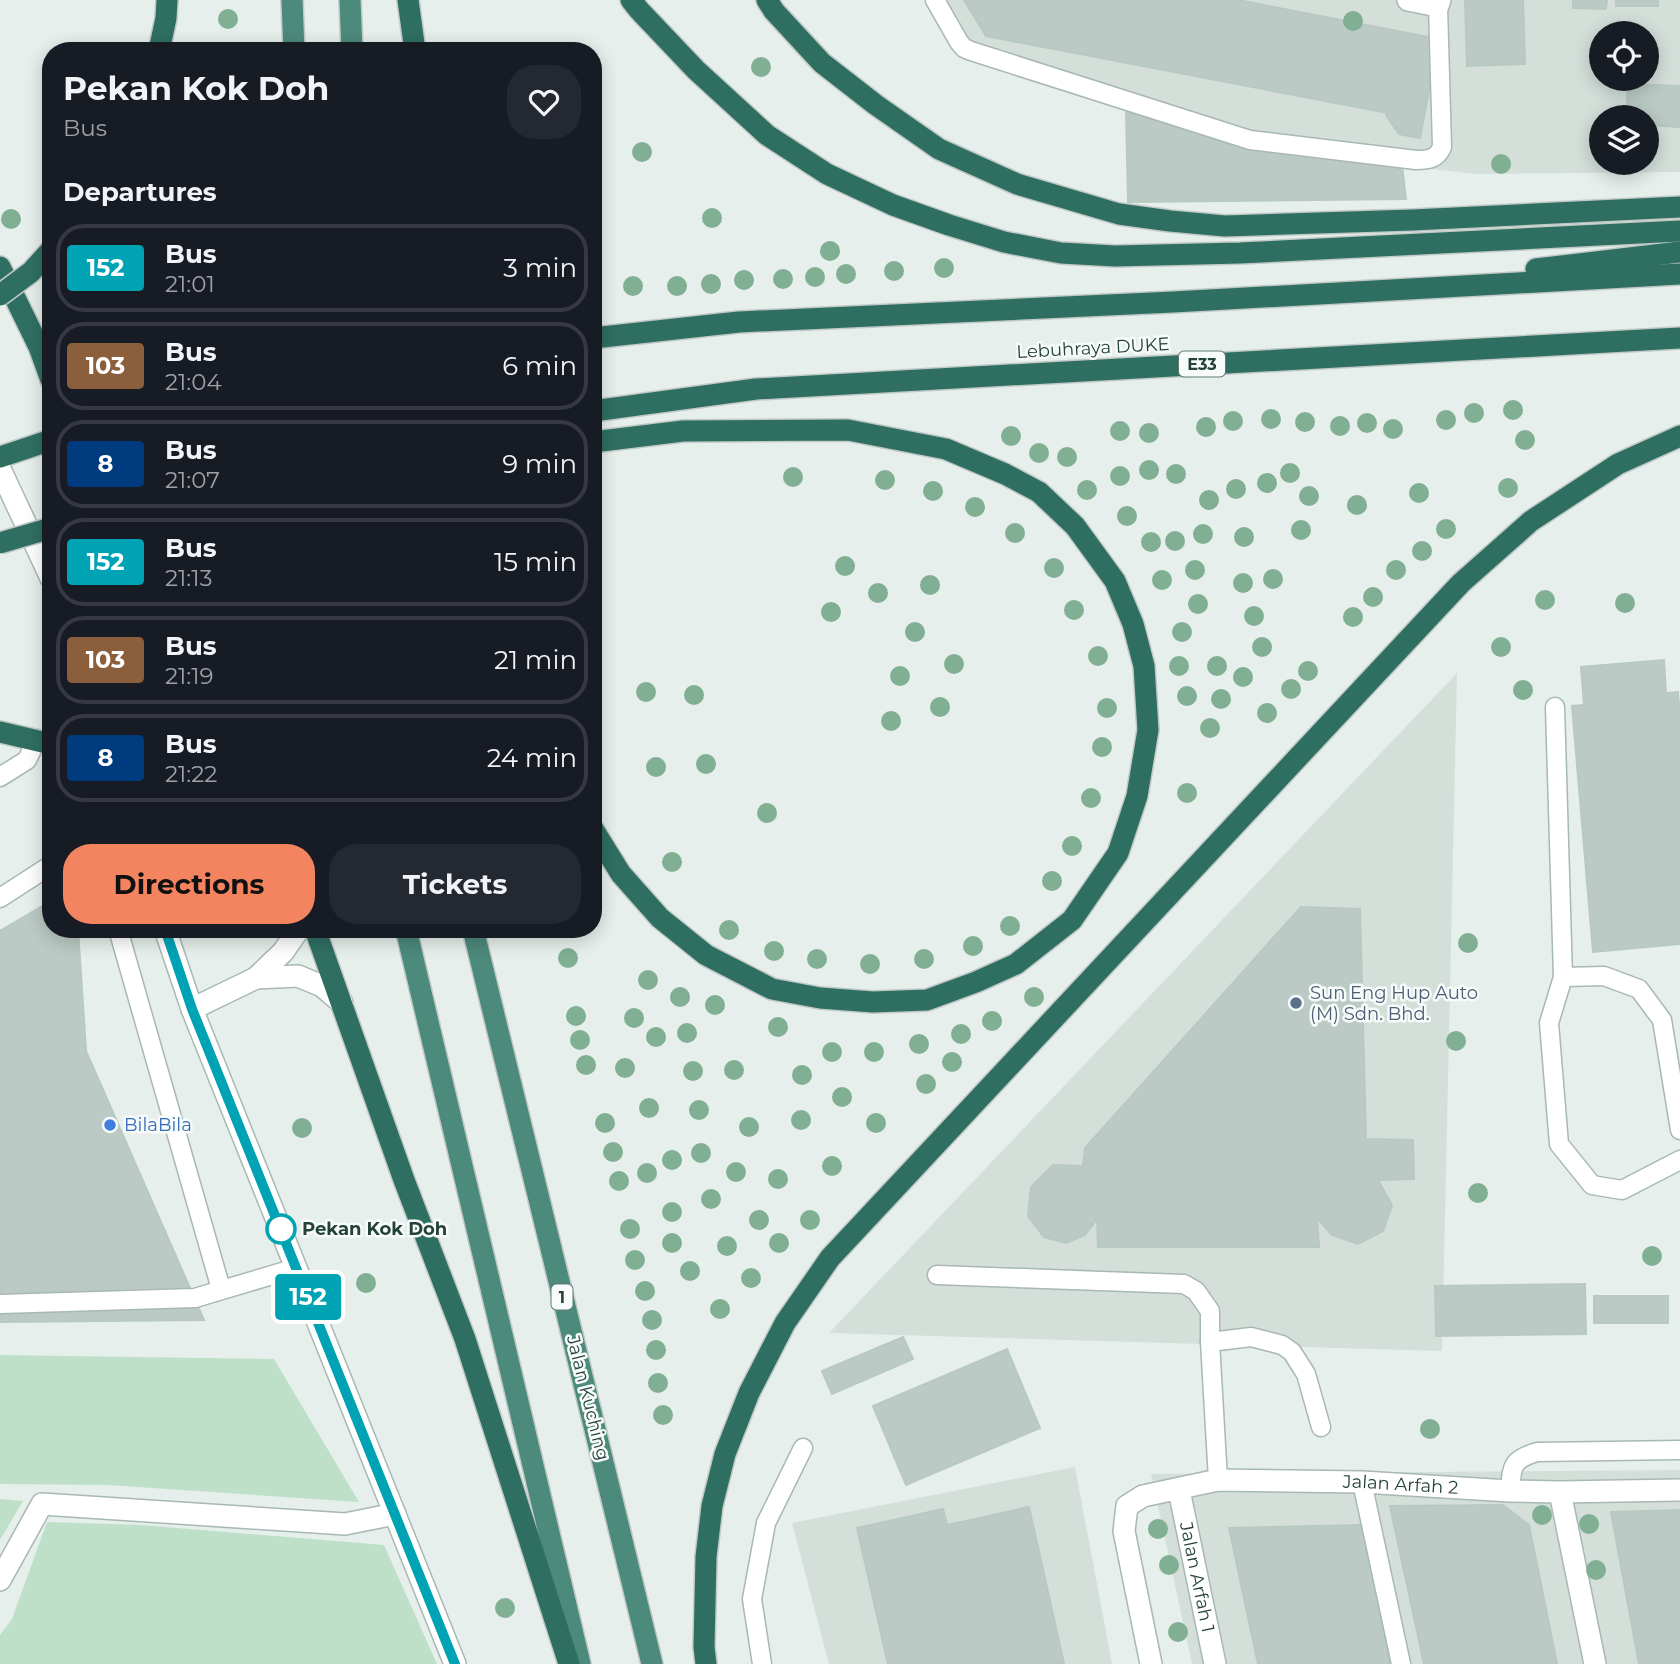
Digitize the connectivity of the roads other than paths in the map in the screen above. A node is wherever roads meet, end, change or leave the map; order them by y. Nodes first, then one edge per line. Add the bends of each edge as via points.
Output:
1 (167, 0) edge
2 (292, 0) edge
3 (349, 0) edge
4 (408, 0) edge
5 (631, 0) edge
6 (767, 0) edge
7 (934, 0) edge
8 (1408, 0) edge
9 (1439, 3) edge
10 (161, 42) edge
11 (294, 42) edge
12 (351, 42) edge
13 (414, 42) edge
14 (1680, 207) edge
15 (1680, 231) edge
16 (1680, 252) edge
17 (42, 260) edge
18 (0, 267) edge
19 (1680, 274) edge
20 (1333, 292) junction
21 (0, 295) edge
22 (602, 337) edge
23 (1680, 338) edge
24 (42, 355) edge
25 (602, 410) edge
26 (1680, 436) edge
27 (602, 441) edge
28 (42, 443) edge
29 (0, 457) edge
30 (0, 469) edge
31 (42, 531) edge
32 (0, 543) edge
33 (42, 559) edge
34 (1555, 707) dead end
35 (0, 732) edge
36 (42, 742) edge
37 (42, 744) edge
38 (0, 777) edge
39 (602, 843) edge
40 (42, 871) edge
41 (0, 898) edge
42 (121, 938) edge
43 (168, 938) edge
44 (293, 938) edge
45 (318, 938) edge
46 (408, 938) edge
47 (475, 938) edge
48 (1563, 977) junction
49 (256, 978) junction
50 (342, 1003) junction
51 (192, 1009) junction
52 (1680, 1130) edge
53 (1680, 1160) edge
54 (296, 1268) junction
55 (937, 1275) dead end
56 (221, 1289) junction
57 (0, 1304) edge
58 (1210, 1342) junction
59 (1321, 1427) dead end
60 (803, 1448) dead end
61 (1680, 1450) edge
62 (1219, 1480) junction
63 (1362, 1482) junction
64 (1179, 1490) junction
65 (1680, 1490) edge
66 (1510, 1491) junction
67 (1560, 1492) junction
68 (395, 1514) junction
69 (0, 1580) edge
70 (455, 1664) edge
71 (569, 1664) edge
72 (580, 1664) edge
73 (652, 1664) edge
74 (706, 1664) edge
75 (762, 1664) edge
76 (1151, 1664) edge
77 (1215, 1664) edge
78 (1401, 1664) edge
79 (1595, 1664) edge

1 - 10 highway
2 - 11 highway
3 - 12 highway
4 - 13 highway
5 - 15 highway via 696,70 767,135 827,174 893,205 1004,242 1115,257
6 - 14 highway via 822,63 939,149 1017,184 1119,214 1225,226
7 - 9 lane via 959,42 971,51 1250,140 1416,160 1429,160 1439,155 1442,147
8 - 9 street
16 - 20 highway
17 - 21 highway, bridge
18 - 24 highway
19 - 20 highway
20 - 22 highway via 739,322
23 - 25 highway, Lebuhraya DUKE / E33 via 756,389
26 - 74 highway via 1618,464 1531,521 1461,583 830,1258 785,1323 749,1392 725,1454 706,1558
27 - 39 highway via 683,432 848,430 946,449 1005,474 1039,492 1075,526 1115,582 1144,666 1148,730 1137,796 1118,853 1072,920 1016,964 927,1000 873,1002 772,989 706,955 660,918 621,874
28 - 29 highway
30 - 33 street
31 - 32 highway, bridge
34 - 48 lane
35 - 36 highway
37 - 38 lane
40 - 41 lane
42 - 56 lane
43 - 51 street
44 - 49 street
45 - 50 highway
46 - 72 highway
47 - 73 highway, Jalan Kuching / 1
48 - 52 lane via 1604,976 1639,989 1661,1020
48 - 53 lane via 1549,1023 1559,1144 1592,1185 1622,1190
49 - 50 street via 298,976 322,986
49 - 51 street
50 - 71 highway via 465,1339
51 - 54 street
54 - 56 lane
54 - 68 street
55 - 58 lane via 1184,1284 1196,1291 1210,1311
56 - 57 lane via 195,1298
58 - 59 lane via 1251,1337 1293,1352 1306,1374
58 - 62 lane
60 - 75 lane via 766,1523 752,1598
61 - 66 lane via 1536,1452 1521,1457 1511,1469
62 - 63 street, Jalan Arfah 2
62 - 64 street, Jalan Arfah 2
63 - 66 street, Jalan Arfah 2
63 - 78 lane
64 - 76 street, Jalan Arfah 2 via 1143,1496 1127,1506 1124,1531
64 - 77 street, Jalan Arfah 1
65 - 67 street, Jalan Arfah 2
66 - 67 street, Jalan Arfah 2
67 - 79 street
68 - 69 street via 345,1524 42,1504
68 - 70 street

